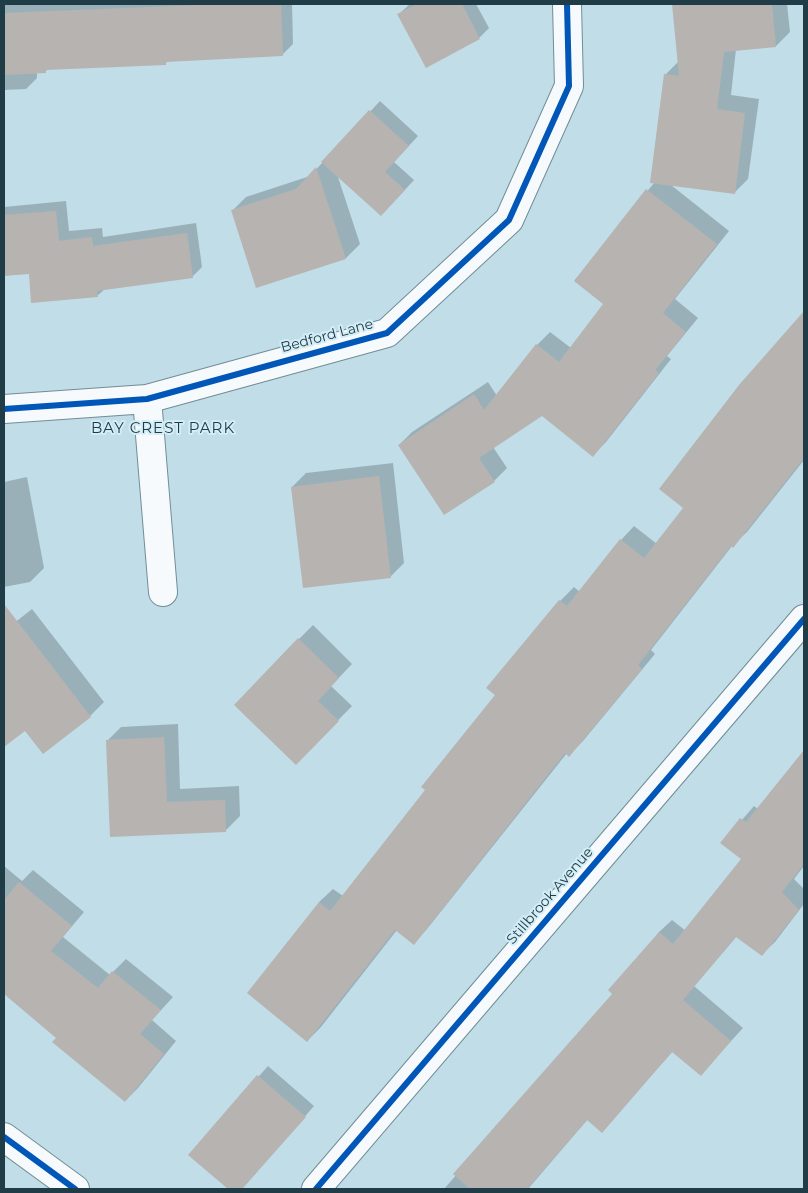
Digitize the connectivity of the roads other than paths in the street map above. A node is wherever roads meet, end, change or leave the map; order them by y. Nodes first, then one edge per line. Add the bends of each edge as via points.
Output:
1 (567, 4) edge
2 (147, 399) junction
3 (4, 409) edge
4 (163, 592) dead end
5 (804, 619) edge
6 (4, 1137) edge
7 (75, 1189) edge
8 (316, 1189) edge

1 - 2 street, Bedford Lane via 569,86 509,220 387,333
2 - 3 street, Bedford Lane
2 - 4 street
5 - 8 street, Stillbrook Avenue
6 - 7 street

